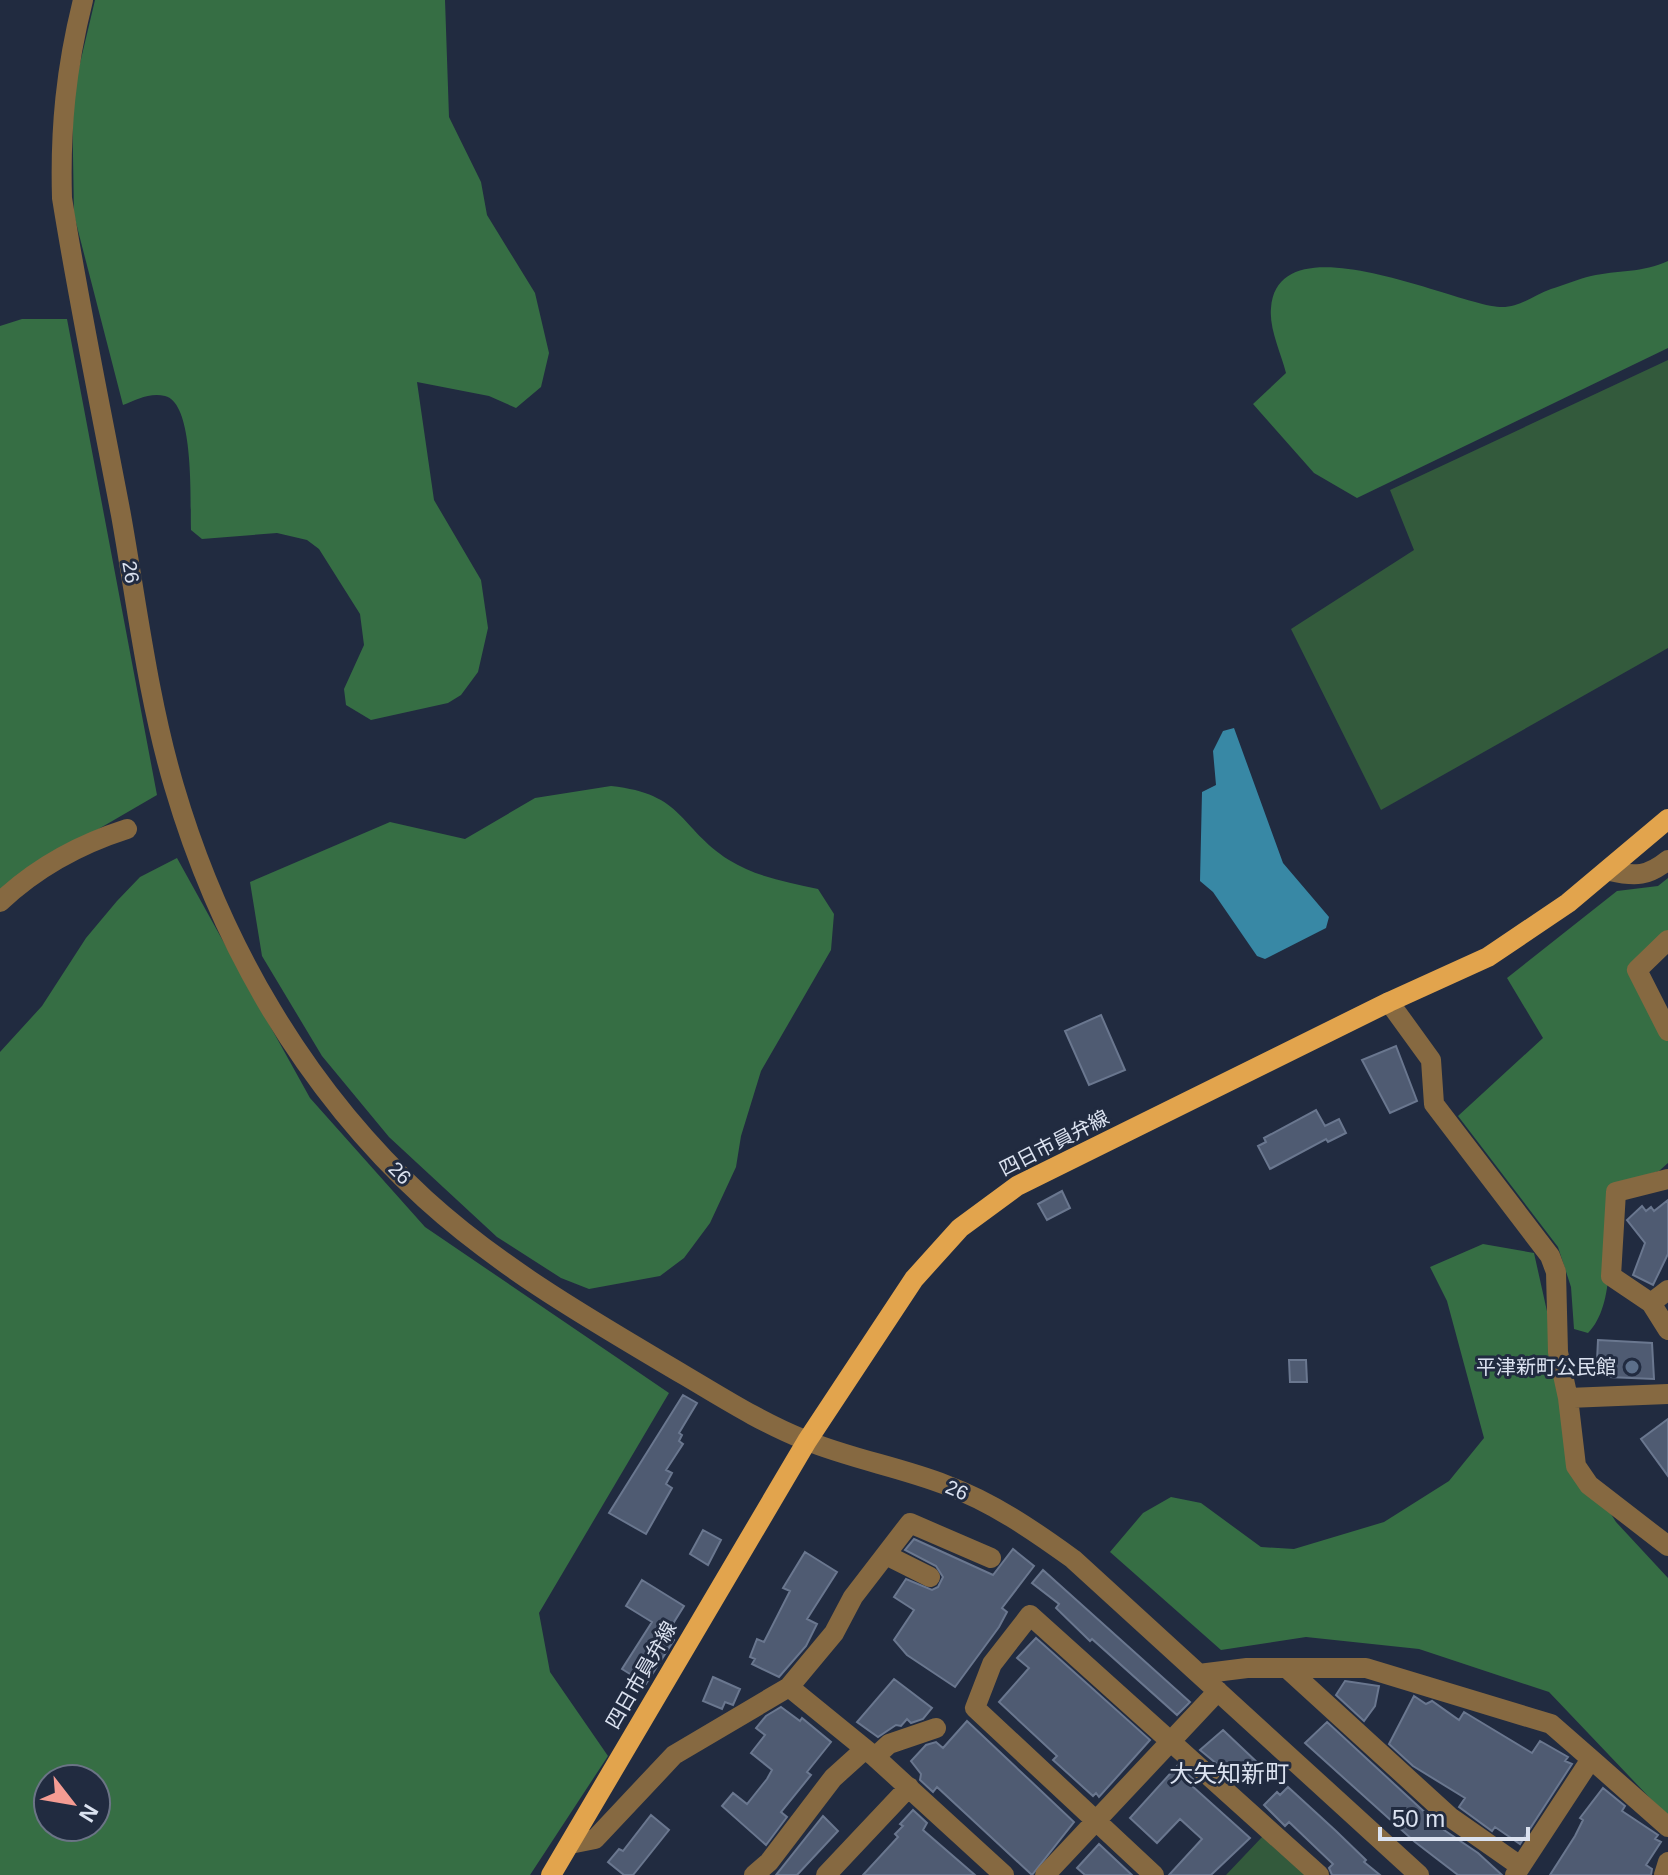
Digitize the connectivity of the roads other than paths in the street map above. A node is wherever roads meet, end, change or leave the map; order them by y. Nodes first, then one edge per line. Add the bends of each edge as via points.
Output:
1 (83, 0) edge
2 (1668, 819) edge
3 (127, 829) dead end
4 (1668, 860) edge
5 (1610, 871) junction
6 (0, 902) edge
7 (1668, 940) edge
8 (1389, 1002) junction
9 (1668, 1031) edge
10 (1668, 1179) edge
11 (1668, 1290) edge
12 (1651, 1303) junction
13 (1668, 1330) edge
14 (1668, 1394) edge
15 (1568, 1398) junction
16 (807, 1441) junction
17 (1668, 1546) edge
18 (888, 1556) junction
19 (991, 1558) dead end
20 (930, 1577) dead end
21 (1289, 1670) junction
22 (1199, 1674) junction
23 (789, 1687) junction
24 (1218, 1691) junction
25 (936, 1728) dead end
26 (1172, 1740) junction
27 (869, 1753) junction
28 (1591, 1759) junction
29 (909, 1787) junction
30 (1096, 1821) junction
31 (1668, 1827) edge
32 (570, 1844) junction
33 (1668, 1862) edge
34 (1518, 1871) edge
35 (836, 1872) edge
36 (551, 1875) edge
37 (754, 1875) edge
38 (1004, 1875) edge
39 (1045, 1875) edge
40 (1154, 1875) edge
41 (1319, 1875) edge
42 (1419, 1875) edge
43 (1664, 1875) edge

1 - 16 street, 26 via 69,55 61,149 68,236 173,782 197,857 238,953 313,1073 425,1199 557,1300 759,1419
2 - 5 main road, 四日市員弁線
3 - 6 street via 93,840 45,867
4 - 5 street via 1650,874
5 - 8 main road, 四日市員弁線 via 1488,957
7 - 9 street via 1637,970
8 - 15 street via 1431,1060 1434,1104 1550,1256 1556,1272 1558,1352
8 - 16 main road, 四日市員弁線 via 1017,1186 960,1228 914,1279
10 - 12 street via 1616,1192 1611,1276
11 - 12 street
12 - 13 street
14 - 15 street
15 - 17 street via 1573,1451 1582,1478
16 - 22 street, 26 via 948,1485 1023,1523 1073,1559
16 - 32 main road, 四日市員弁線
18 - 19 street via 910,1523
18 - 20 street
18 - 23 street
21 - 22 street
21 - 28 street via 1366,1668 1551,1724
21 - 34 street via 1450,1817
22 - 24 street, 26
23 - 27 street
23 - 32 street via 674,1755 595,1839
24 - 26 street
24 - 42 street, 26
25 - 27 street
26 - 30 street
26 - 30 street via 1030,1615 992,1664 975,1708
26 - 41 street
27 - 29 street
27 - 37 street via 833,1778
28 - 31 street
28 - 34 street
29 - 35 street
29 - 38 street
30 - 39 street
30 - 40 street
32 - 36 main road, 四日市員弁線
33 - 43 street

